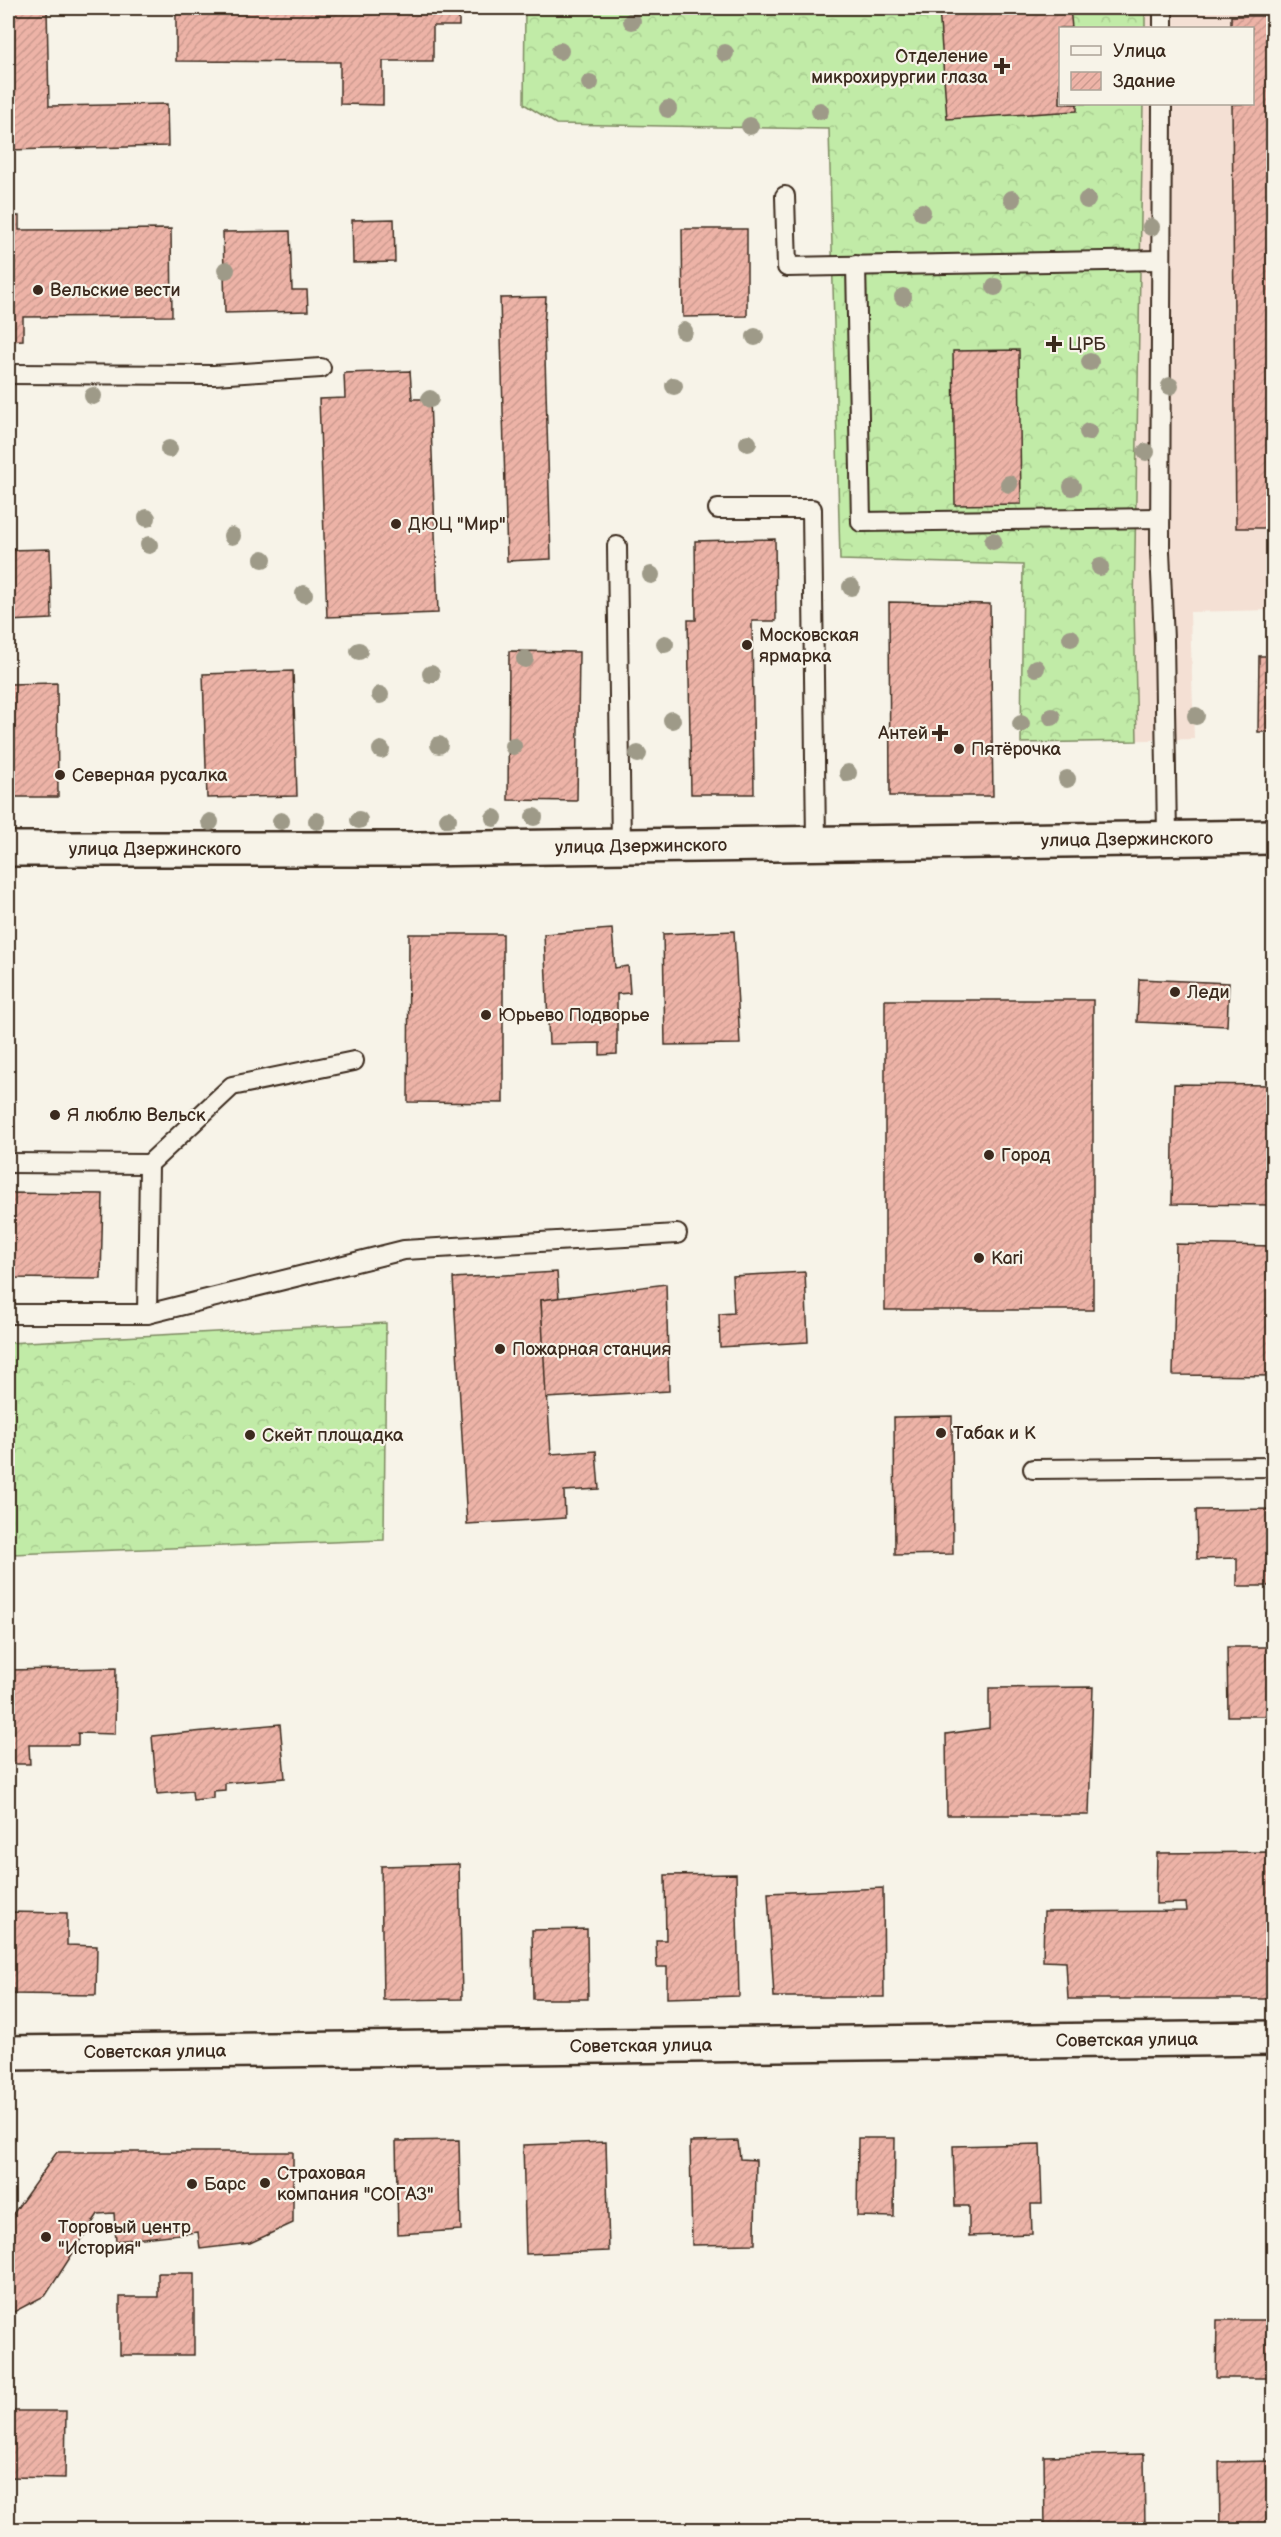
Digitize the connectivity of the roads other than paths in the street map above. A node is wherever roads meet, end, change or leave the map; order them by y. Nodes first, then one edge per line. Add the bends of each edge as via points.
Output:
1 (1163, 8) edge
2 (1162, 27) edge
3 (1162, 105) edge
4 (786, 196) dead end
5 (1161, 260) junction
6 (856, 265) junction
7 (321, 368) dead end
8 (8, 374) edge
9 (718, 509) dead end
10 (1160, 518) junction
11 (617, 546) dead end
12 (1167, 837) junction
13 (1274, 837) edge
14 (816, 843) junction
15 (621, 846) junction
16 (8, 849) edge
17 (354, 1060) dead end
18 (8, 1163) edge
19 (149, 1164) junction
20 (677, 1234) dead end
21 (8, 1314) edge
22 (147, 1314) junction
23 (1274, 1467) edge
24 (1033, 1469) dead end
25 (1274, 2038) edge
26 (8, 2053) edge

1 - 2 lane
3 - 5 lane
4 - 6 lane via 787,267
5 - 6 lane
5 - 10 lane
6 - 10 lane via 861,522
7 - 8 lane via 214,375
9 - 14 lane via 813,509
10 - 12 lane
11 - 15 lane
12 - 13 main road, улица Дзержинского
12 - 14 main road, улица Дзержинского
14 - 15 main road, улица Дзержинского
15 - 16 main road, улица Дзержинского
17 - 19 lane via 232,1086
18 - 19 lane
19 - 22 lane
20 - 22 lane via 404,1250
21 - 22 lane
23 - 24 lane
25 - 26 main road, Советская улица

